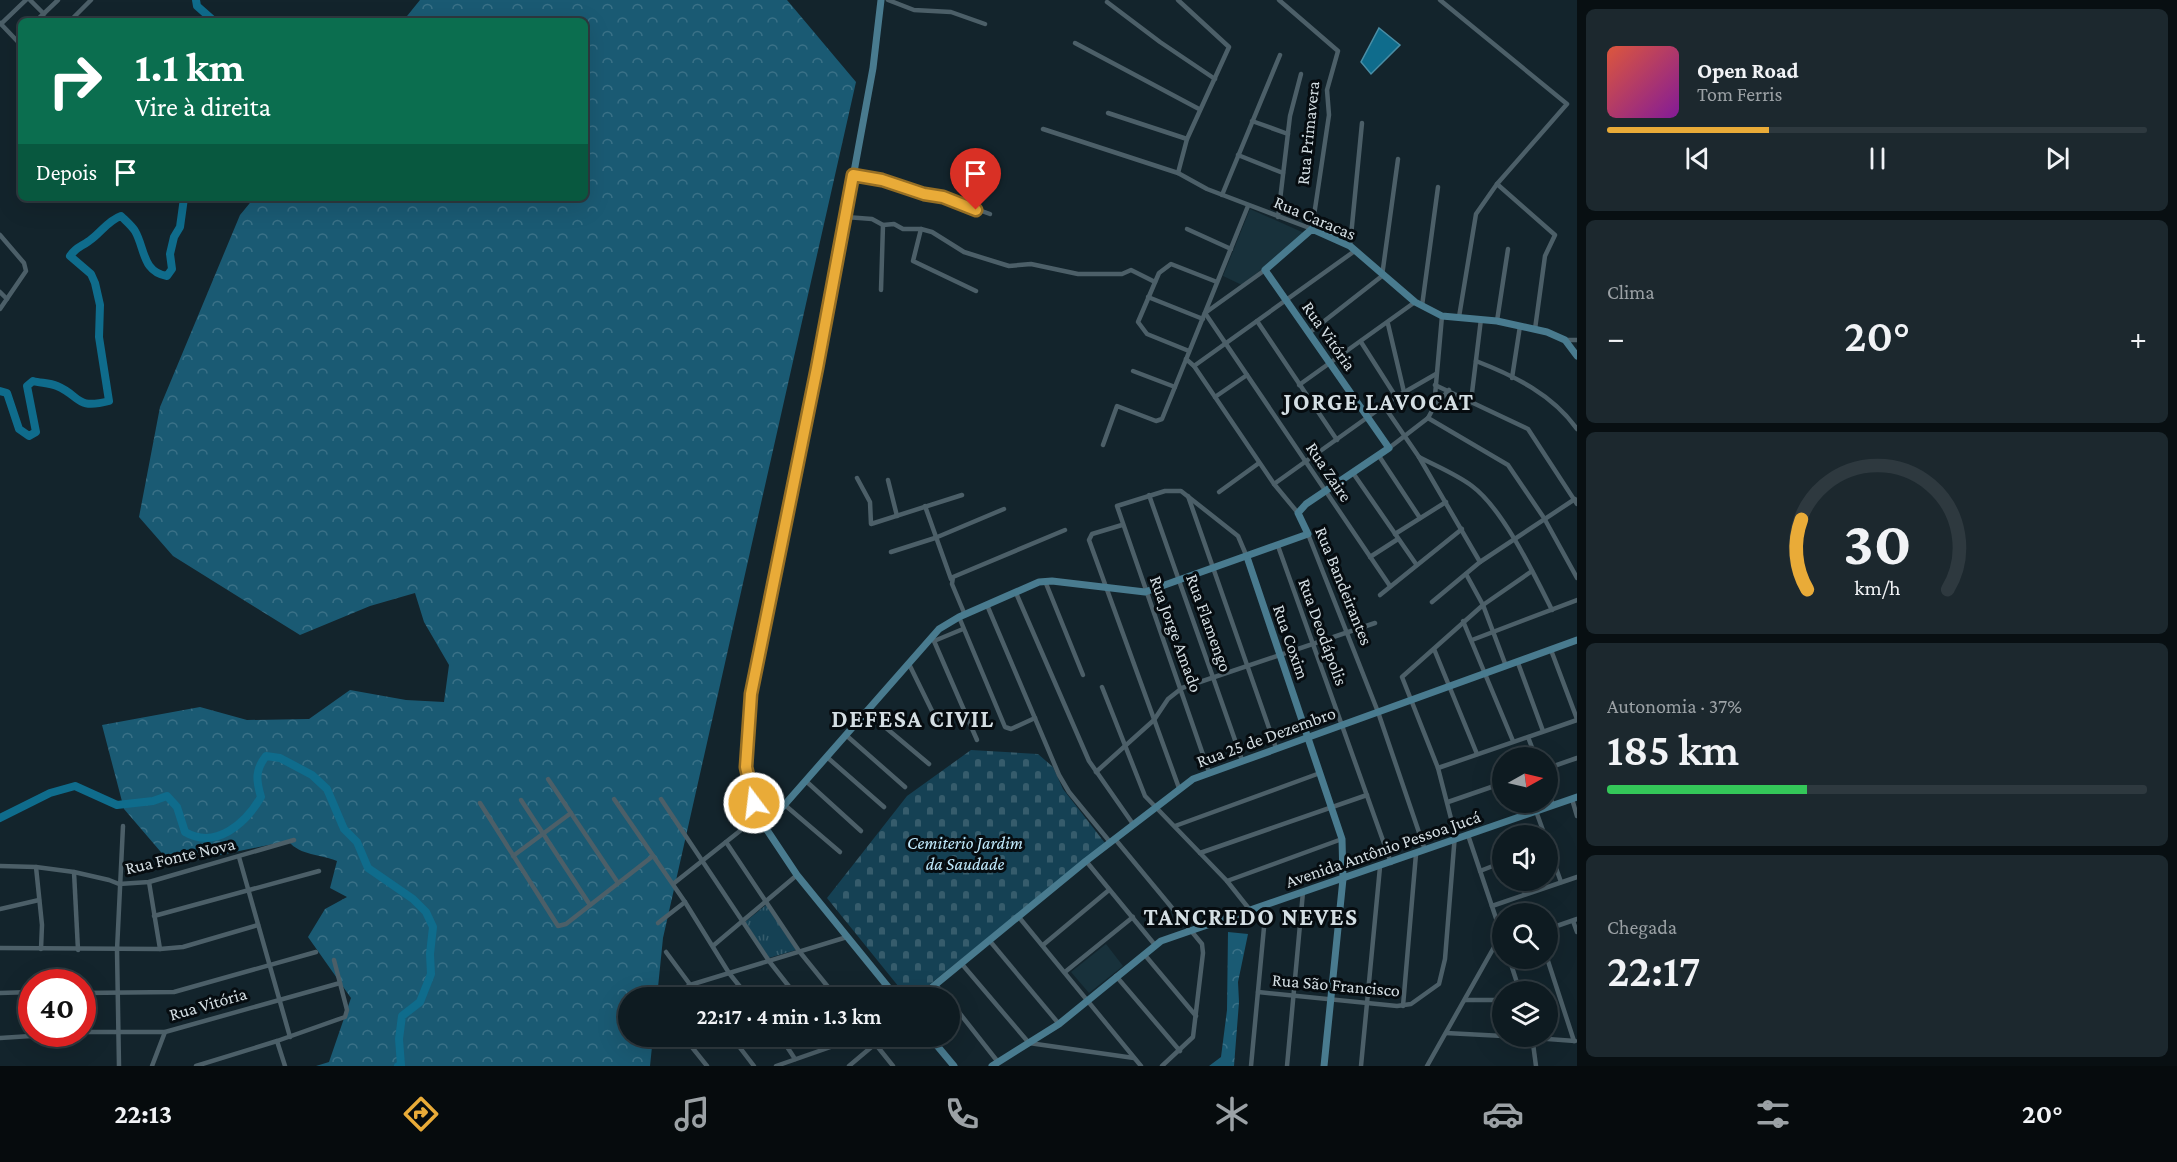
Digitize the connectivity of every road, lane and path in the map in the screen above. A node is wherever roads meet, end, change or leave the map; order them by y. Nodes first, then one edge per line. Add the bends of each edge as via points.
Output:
1 (28, 0) edge
2 (58, 0) edge
3 (91, 0) edge
4 (881, 0) edge
5 (888, 0) edge
6 (1178, 0) edge
7 (1279, 0) edge
8 (1440, 0) edge
9 (1107, 2) dead end
10 (44, 14) junction
11 (39, 18) edge
12 (73, 18) edge
13 (1, 24) edge
14 (985, 24) dead end
15 (18, 42) edge
16 (1075, 43) dead end
17 (1280, 55) dead end
18 (1301, 74) dead end
19 (1215, 79) junction
20 (1199, 109) junction
21 (1107, 113) dead end
22 (1252, 121) junction
23 (1362, 123) dead end
24 (1043, 129) dead end
25 (1288, 134) junction
26 (1187, 139) junction
27 (1238, 155) junction
28 (1398, 159) dead end
29 (1178, 173) junction
30 (1283, 173) junction
31 (853, 175) junction
32 (1497, 184) junction
33 (1438, 187) dead end
34 (1222, 195) junction
35 (1248, 206) junction
36 (990, 214) dead end
37 (846, 217) junction
38 (1278, 217) junction
39 (884, 225) junction
40 (921, 229) junction
41 (1187, 229) dead end
42 (1311, 229) junction
43 (0, 235) edge
44 (1353, 248) junction
45 (1231, 249) junction
46 (1508, 249) dead end
47 (1265, 270) junction
48 (1382, 276) junction
49 (1155, 282) junction
50 (1217, 282) junction
51 (881, 290) dead end
52 (976, 291) dead end
53 (0, 292) edge
54 (1148, 297) junction
55 (7, 299) junction
56 (1287, 302) junction
57 (1418, 304) junction
58 (0, 309) edge
59 (1204, 316) junction
60 (1442, 316) junction
61 (1459, 317) junction
62 (1481, 319) junction
63 (1257, 321) junction
64 (1497, 321) junction
65 (1388, 324) junction
66 (1520, 326) junction
67 (1535, 329) junction
68 (1309, 333) junction
69 (1565, 340) junction
70 (1577, 340) edge
71 (1225, 342) junction
72 (1361, 342) junction
73 (1189, 351) junction
74 (1577, 356) edge
75 (1186, 359) junction
76 (1476, 361) junction
77 (1330, 364) junction
78 (1194, 366) junction
79 (1133, 371) dead end
80 (1436, 374) junction
81 (1247, 375) junction
82 (1512, 378) junction
83 (1299, 385) junction
84 (1435, 385) junction
85 (1175, 387) junction
86 (1449, 390) junction
87 (1404, 392) junction
88 (1215, 396) junction
89 (1396, 397) junction
90 (1471, 401) junction
91 (1384, 406) junction
92 (1434, 407) junction
93 (1368, 418) junction
94 (1428, 418) junction
95 (1577, 429) edge
96 (1404, 436) junction
97 (1337, 440) junction
98 (1103, 445) dead end
99 (1389, 448) junction
100 (1379, 456) junction
101 (1419, 458) junction
102 (1306, 462) junction
103 (1259, 463) junction
104 (1353, 473) junction
105 (857, 478) dead end
106 (888, 480) dead end
107 (1274, 484) junction
108 (1325, 491) junction
109 (1219, 492) dead end
110 (962, 495) dead end
111 (1149, 495) junction
112 (1188, 495) junction
113 (1576, 500) edge
114 (1446, 502) junction
115 (925, 506) junction
116 (1004, 510) dead end
117 (1298, 513) junction
118 (897, 516) junction
119 (1420, 518) junction
120 (1544, 518) junction
121 (1122, 525) junction
122 (1462, 529) junction
123 (1065, 530) dead end
124 (1308, 534) junction
125 (1396, 536) junction
126 (934, 538) junction
127 (1513, 540) junction
128 (1278, 546) junction
129 (891, 552) dead end
130 (1247, 557) junction
131 (1370, 557) junction
132 (1480, 562) junction
133 (1416, 564) junction
134 (1213, 569) junction
135 (1532, 571) junction
136 (1466, 574) junction
137 (1577, 578) edge
138 (951, 579) junction
139 (1045, 581) junction
140 (1179, 581) junction
141 (1390, 586) junction
142 (1105, 588) junction
143 (1145, 592) junction
144 (1016, 593) junction
145 (1380, 596) dead end
146 (1577, 600) edge
147 (1432, 602) dead end
148 (987, 605) junction
149 (1483, 605) junction
150 (1552, 610) junction
151 (962, 616) junction
152 (1463, 621) junction
153 (1375, 623) dead end
154 (963, 629) junction
155 (1492, 631) junction
156 (1346, 633) junction
157 (932, 639) junction
158 (1472, 640) junction
159 (1577, 640) edge
160 (1313, 644) junction
161 (1434, 649) junction
162 (1551, 650) junction
163 (1280, 655) junction
164 (1518, 663) junction
165 (909, 664) junction
166 (1246, 666) junction
167 (1506, 666) junction
168 (1486, 674) junction
169 (1083, 675) dead end
170 (1213, 676) junction
171 (1102, 687) dead end
172 (1450, 687) junction
173 (1182, 688) junction
174 (1412, 700) junction
175 (867, 712) junction
176 (1378, 712) junction
177 (1035, 718) junction
178 (1154, 720) junction
179 (1577, 720) edge
180 (943, 726) dead end
181 (1342, 726) junction
182 (1543, 731) junction
183 (847, 736) junction
184 (1308, 737) junction
185 (1528, 737) junction
186 (977, 740) dead end
187 (1513, 741) junction
188 (1125, 745) junction
189 (1532, 747) edge
190 (1276, 748) junction
191 (1477, 754) junction
192 (828, 758) junction
193 (1577, 758) edge
194 (1242, 760) junction
195 (929, 764) dead end
196 (1558, 765) edge
197 (1438, 768) junction
198 (1096, 772) junction
199 (1209, 772) junction
200 (1320, 773) junction
201 (548, 779) dead end
202 (807, 782) junction
203 (905, 787) dead end
204 (1492, 787) edge
205 (1179, 788) junction
206 (1367, 795) junction
207 (1574, 798) edge
208 (614, 799) dead end
209 (661, 799) dead end
210 (520, 800) dead end
211 (1448, 802) junction
212 (480, 803) dead end
213 (1558, 803) edge
214 (786, 806) junction
215 (1332, 806) junction
216 (884, 807) dead end
217 (1155, 808) junction
218 (571, 813) junction
219 (1530, 813) edge
220 (760, 815) junction
221 (1577, 816) edge
222 (1133, 824) junction
223 (123, 826) dead end
224 (1175, 826) junction
225 (765, 827) junction
226 (861, 831) dead end
227 (543, 833) junction
228 (1468, 835) junction
229 (1342, 839) junction
230 (1456, 839) junction
231 (294, 840) dead end
232 (1113, 841) junction
233 (726, 842) junction
234 (1425, 850) junction
235 (840, 852) dead end
236 (1200, 853) junction
237 (1416, 854) junction
238 (513, 856) junction
239 (653, 856) junction
240 (239, 857) junction
241 (1086, 861) junction
242 (702, 863) junction
243 (1391, 863) junction
244 (0, 866) edge
245 (1492, 866) edge
246 (36, 867) junction
247 (1380, 867) junction
248 (1480, 870) junction
249 (319, 871) dead end
250 (74, 873) junction
251 (797, 874) junction
252 (1558, 876) edge
253 (1577, 877) edge
254 (1343, 879) junction
255 (1227, 881) junction
256 (149, 882) junction
257 (618, 882) junction
258 (1560, 882) junction
259 (673, 884) junction
260 (119, 885) junction
261 (248, 890) junction
262 (1109, 890) junction
263 (1524, 891) edge
264 (1303, 892) junction
265 (1525, 894) junction
266 (39, 900) junction
267 (765, 901) junction
268 (686, 902) junction
269 (1500, 903) edge
270 (590, 905) junction
271 (1266, 906) junction
272 (1492, 906) edge
273 (0, 909) edge
274 (1250, 910) junction
275 (154, 916) junction
276 (1018, 916) junction
277 (1133, 917) junction
278 (742, 920) junction
279 (1575, 920) edge
280 (658, 923) dead end
281 (258, 925) junction
282 (1558, 926) edge
283 (1191, 930) junction
284 (1577, 932) edge
285 (847, 937) junction
286 (989, 940) junction
287 (714, 945) junction
288 (1043, 945) junction
289 (1155, 945) junction
290 (0, 948) edge
291 (41, 949) junction
292 (160, 949) junction
293 (78, 950) junction
294 (117, 950) junction
295 (799, 951) junction
296 (316, 952) dead end
297 (666, 952) dead end
298 (1492, 953) edge
299 (1144, 954) junction
300 (334, 960) dead end
301 (769, 961) junction
302 (961, 963) junction
303 (270, 965) junction
304 (1551, 969) edge
305 (1065, 972) junction
306 (729, 973) junction
307 (1116, 976) junction
308 (340, 983) junction
309 (690, 985) junction
310 (936, 985) joint
311 (687, 987) edge
312 (740, 987) edge
313 (789, 987) edge
314 (828, 987) edge
315 (888, 987) edge
316 (933, 987) edge
317 (18, 992) edge
318 (1258, 992) junction
319 (0, 993) edge
320 (96, 993) edge
321 (117, 994) junction
322 (1294, 995) junction
323 (279, 999) junction
324 (1330, 999) junction
325 (1088, 1000) junction
326 (1465, 1000) junction
327 (1492, 1000) edge
328 (1368, 1003) junction
329 (1403, 1006) junction
330 (960, 1015) edge
331 (1196, 1016) junction
332 (1059, 1023) junction
333 (116, 1030) junction
334 (96, 1031) edge
335 (165, 1032) junction
336 (1446, 1033) junction
337 (1492, 1035) edge
338 (18, 1037) edge
339 (290, 1037) junction
340 (0, 1038) edge
341 (1558, 1039) edge
342 (277, 1041) junction
343 (1576, 1041) edge
344 (1029, 1043) junction
345 (692, 1047) edge
346 (739, 1047) edge
347 (787, 1047) edge
348 (828, 1047) edge
349 (871, 1047) edge
350 (877, 1047) edge
351 (938, 1047) edge
352 (1533, 1047) edge
353 (1180, 1051) junction
354 (1134, 1058) junction
355 (795, 1059) junction
356 (994, 1064) edge
357 (119, 1066) edge
358 (152, 1066) edge
359 (196, 1066) edge
360 (285, 1066) edge
361 (707, 1066) edge
362 (754, 1066) edge
363 (776, 1066) edge
364 (849, 1066) edge
365 (893, 1066) edge
366 (954, 1066) edge
367 (1141, 1066) edge
368 (1162, 1066) edge
369 (1251, 1066) edge
370 (1287, 1066) edge
371 (1324, 1066) edge
372 (1361, 1066) edge
373 (1428, 1066) edge
374 (1536, 1066) edge

1 - 10 street
1 - 13 street
2 - 10 street
3 - 12 street
4 - 31 street via 873,69
5 - 14 street via 914,10 951,12
6 - 19 street via 1229,47
7 - 42 street, Rua Primavera via 1338,51 1327,90 1329,115
8 - 32 street via 1566,102 1566,107
9 - 19 street
10 - 11 street
13 - 15 street
16 - 20 street
17 - 22 street
18 - 25 street
19 - 20 street
20 - 26 street
21 - 26 street
22 - 25 street
22 - 27 street
23 - 44 street
24 - 29 street, Rua Caracas
25 - 30 street
26 - 29 street
27 - 30 street
27 - 34 street
28 - 48 street
29 - 34 street, Rua Caracas
30 - 38 street
31 - 36 street via 943,197
31 - 37 street
32 - 61 street via 1474,217
32 - 67 street via 1554,234 1546,251
33 - 57 street
34 - 35 street, Rua Caracas
35 - 38 street, Rua Caracas
35 - 45 street
37 - 39 street via 873,219
37 - 220 street via 751,694 746,767
38 - 42 street, Rua Caracas
39 - 40 street
39 - 51 street
40 - 49 street via 964,252 1009,266 1031,264 1078,274 1122,274 1131,270
40 - 52 street via 913,261
41 - 45 street
42 - 44 street, Rua Caracas
42 - 47 street
43 - 55 street via 25,267 25,275
44 - 48 street, Rua Caracas
44 - 56 street
45 - 50 street
46 - 64 street
47 - 56 street, Rua Vitória
47 - 59 street
48 - 57 street, Rua Caracas
48 - 68 street
49 - 50 street via 1171,264
49 - 54 street
50 - 59 street
53 - 55 street
54 - 59 street
54 - 73 street via 1138,320 1149,336
55 - 58 street
56 - 63 street
56 - 68 street, Rua Vitória
57 - 60 street, Rua Caracas
57 - 65 street
59 - 71 street, Rua Zaire
59 - 73 street
60 - 61 street, Rua Caracas
60 - 80 street
61 - 62 street, Rua Caracas
62 - 64 street, Rua Caracas
62 - 76 street
63 - 71 street
63 - 83 street
64 - 66 street, Rua Caracas
65 - 72 street
65 - 87 street
66 - 67 street, Rua Caracas
66 - 82 street
67 - 69 street, Rua Caracas
68 - 77 street, Rua Vitória
69 - 70 street
69 - 74 street
71 - 78 street
71 - 81 street, Rua Zaire
72 - 77 street
72 - 89 street
73 - 75 street
75 - 78 street, Rua Bandeirantes
75 - 85 street
76 - 82 street
76 - 90 street
77 - 83 street
77 - 93 street, Rua Vitória
78 - 88 street, Rua Bandeirantes
79 - 85 street
80 - 84 street
80 - 87 street
81 - 88 street
81 - 102 street, Rua Zaire
82 - 95 street via 1558,405
83 - 97 street
84 - 86 street
84 - 92 street
85 - 98 street via 1162,419 1156,421 1117,406
86 - 90 street
86 - 92 street
87 - 89 street
88 - 103 street, Rua Bandeirantes
89 - 91 street
90 - 113 street via 1528,429
91 - 93 street
91 - 96 street
92 - 94 street
93 - 97 street
93 - 99 street, Rua Vitória
94 - 96 street
94 - 120 street via 1508,465
96 - 99 street
96 - 101 street
97 - 102 street
99 - 100 street
100 - 104 street
100 - 119 street
101 - 114 street
101 - 127 street via 1479,492
102 - 107 street
102 - 108 street, Rua Zaire
103 - 107 street, Rua Bandeirantes
103 - 109 street
104 - 108 street
104 - 125 street
105 - 118 street via 870,502 871,524
106 - 118 street
107 - 117 street, Rua Bandeirantes
108 - 117 street
108 - 131 street, Rua Zaire
110 - 115 street
111 - 112 street via 1174,490
111 - 121 street, Rua Jorge Amado via 1117,506
111 - 140 street, Rua Flamengo
112 - 130 street via 1238,536
112 - 134 street
113 - 120 street
114 - 119 street
114 - 122 street
115 - 118 street
115 - 126 street
116 - 126 street
117 - 124 street, Rua Bandeirantes
119 - 125 street
120 - 127 street
120 - 137 street
121 - 142 street via 1089,536
121 - 143 street, Rua Jorge Amado
122 - 132 street
122 - 133 street
123 - 138 street
124 - 128 street
124 - 156 street, Rua Bandeirantes
125 - 131 street
125 - 133 street
126 - 129 street
126 - 138 street
127 - 132 street
127 - 135 street
128 - 130 street
128 - 160 street, Rua Deodápolis
130 - 134 street
130 - 163 street, Rua Coxim
131 - 141 street, Rua Zaire
132 - 136 street
133 - 141 street
134 - 140 street
134 - 166 street
135 - 149 street
135 - 150 street
136 - 147 street
136 - 149 street
138 - 151 street
139 - 142 street
139 - 144 street
139 - 169 street
140 - 143 street
140 - 170 street, Rua Flamengo
141 - 145 street
142 - 143 street
142 - 178 street
143 - 173 street, Rua Jorge Amado
144 - 148 street
144 - 198 street
146 - 150 street
148 - 151 street
148 - 177 street
149 - 152 street
149 - 155 street
150 - 155 street
151 - 154 street
151 - 157 street via 944,625
152 - 158 street
152 - 161 street
153 - 156 street
154 - 157 street
154 - 177 street via 1008,729
155 - 158 street
155 - 167 street
156 - 160 street
156 - 176 street, Rua Bandeirantes
157 - 165 street
157 - 186 street
158 - 168 street
159 - 162 street, Rua 25 de Dezembro
160 - 163 street
160 - 181 street, Rua Deodápolis
161 - 172 street
161 - 174 street, Rua São Francisco via 1402,676
162 - 164 street, Rua 25 de Dezembro
162 - 179 street
163 - 166 street
163 - 184 street, Rua Coxim
164 - 167 street, Rua 25 de Dezembro
164 - 182 street
165 - 175 street
165 - 180 street
166 - 170 street
166 - 190 street
167 - 168 street, Rua 25 de Dezembro
168 - 172 street, Rua 25 de Dezembro
168 - 187 street
170 - 173 street
170 - 194 street, Rua Flamengo
171 - 188 street
172 - 174 street, Rua 25 de Dezembro
172 - 191 street
173 - 178 street via 1168,699
173 - 199 street, Rua Jorge Amado
174 - 176 street, Rua 25 de Dezembro
174 - 197 street, Rua São Francisco
175 - 183 street
175 - 195 street
176 - 181 street, Rua 25 de Dezembro
176 - 234 street, Rua Bandeirantes
177 - 232 street via 1064,785
178 - 188 street
178 - 205 street
179 - 182 street
181 - 184 street, Rua 25 de Dezembro
181 - 206 street, Rua Deodápolis
182 - 185 street
183 - 192 street
183 - 203 street
184 - 190 street, Rua 25 de Dezembro
184 - 200 street, Rua Coxim
185 - 187 street
185 - 189 street
187 - 191 street
188 - 198 street
188 - 217 street via 1140,787
190 - 194 street, Rua 25 de Dezembro
191 - 197 street
192 - 202 street
192 - 216 street
193 - 196 street
194 - 199 street, Rua 25 de Dezembro
197 - 211 street, Rua São Francisco
198 - 222 street
199 - 205 street, Rua 25 de Dezembro
200 - 215 street, Rua Coxim
200 - 224 street
201 - 218 street
202 - 214 street
202 - 226 street
204 - 211 street
205 - 217 street, Rua 25 de Dezembro
206 - 215 street
206 - 243 street, Rua Deodápolis
207 - 213 street, Avenida Antônio Pessoa Jucá
207 - 221 street
208 - 239 street
209 - 242 street
210 - 227 street
211 - 230 street, Rua São Francisco
212 - 238 street
214 - 225 street
214 - 235 street
215 - 229 street, Rua Coxim
215 - 236 street
217 - 222 street, Rua 25 de Dezembro
217 - 224 street
218 - 227 street
218 - 257 street
219 - 228 street, Avenida Antônio Pessoa Jucá
220 - 225 street
220 - 233 street
222 - 232 street, Rua 25 de Dezembro
223 - 260 street
224 - 236 street
225 - 251 street
227 - 238 street
227 - 270 street
228 - 230 street, Avenida Antônio Pessoa Jucá
228 - 248 street
229 - 254 street, Rua Coxim
229 - 255 street
230 - 234 street, Avenida Antônio Pessoa Jucá
230 - 329 street, Rua São Francisco via 1443,976 1431,992
231 - 240 street, Rua Fonte Nova
232 - 241 street, Rua 25 de Dezembro
232 - 283 street
233 - 242 street
233 - 267 street
234 - 237 street, Avenida Antônio Pessoa Jucá
236 - 255 street
237 - 243 street, Avenida Antônio Pessoa Jucá
237 - 329 street
238 - 270 street via 558,926
239 - 257 street
239 - 259 street
240 - 256 street, Rua Fonte Nova
240 - 261 street
241 - 262 street
241 - 276 street, Rua 25 de Dezembro
242 - 259 street
242 - 278 street
243 - 247 street, Avenida Antônio Pessoa Jucá
244 - 246 street, Rua Fonte Nova
245 - 248 street
246 - 250 street, Rua Fonte Nova
246 - 266 street
247 - 254 street, Avenida Antônio Pessoa Jucá
247 - 328 street
248 - 272 street
249 - 261 street
250 - 260 street, Rua Fonte Nova
250 - 293 street
251 - 267 street
251 - 285 street
252 - 258 street
253 - 258 street
254 - 264 street, Avenida Antônio Pessoa Jucá
254 - 324 street, Rua Coxim
255 - 274 street
256 - 260 street, Rua Fonte Nova
256 - 275 street
257 - 270 street
258 - 265 street
259 - 268 street
260 - 294 street
261 - 275 street
261 - 281 street
262 - 277 street
262 - 288 street
263 - 265 street
264 - 271 street, Avenida Antônio Pessoa Jucá
264 - 322 street
265 - 269 street
266 - 273 street
266 - 291 street
267 - 278 street
267 - 295 street
268 - 280 street
268 - 287 street
271 - 274 street, Avenida Antônio Pessoa Jucá
271 - 318 street
274 - 283 street, Avenida Antônio Pessoa Jucá
275 - 292 street
276 - 286 street, Rua 25 de Dezembro
276 - 288 street
277 - 289 street
277 - 305 street
278 - 287 street
278 - 301 street
279 - 282 street
279 - 284 street
281 - 292 street via 183,947
281 - 303 street
283 - 289 street, Avenida Antônio Pessoa Jucá
283 - 331 street via 1203,949
285 - 295 street
285 - 315 street
286 - 302 street, Rua 25 de Dezembro
286 - 332 street
287 - 306 street
288 - 305 street
289 - 299 street, Avenida Antônio Pessoa Jucá
290 - 291 street
291 - 293 street
292 - 294 street
293 - 294 street
294 - 321 street
295 - 301 street
295 - 314 street
296 - 303 street
297 - 309 street
298 - 326 street
299 - 307 street, Avenida Antônio Pessoa Jucá
299 - 331 street
300 - 308 street
301 - 306 street
301 - 313 street
302 - 310 street, Rua 25 de Dezembro
302 - 344 street
303 - 321 street via 174,992
303 - 323 street
304 - 343 street
305 - 325 street
306 - 309 street
306 - 312 street
307 - 325 street, Avenida Antônio Pessoa Jucá
307 - 353 street
308 - 323 street, Rua Vitória
308 - 339 street via 347,1010 342,1019
309 - 311 street
310 - 316 street, Rua 25 de Dezembro
317 - 319 street
318 - 322 street, Rua São Francisco
318 - 369 street
320 - 321 street
321 - 333 street
322 - 324 street, Rua São Francisco
322 - 370 street
323 - 335 street, Rua Vitória
323 - 339 street
324 - 328 street, Rua São Francisco
324 - 371 street, Rua Coxim
325 - 332 street, Avenida Antônio Pessoa Jucá
325 - 354 street
326 - 327 street
326 - 336 street
328 - 329 street, Rua São Francisco
328 - 372 street
330 - 356 street
331 - 353 street via 1191,1041
332 - 344 street, Avenida Antônio Pessoa Jucá
333 - 334 street, Rua Vitória
333 - 335 street, Rua Vitória
333 - 357 street
335 - 358 street
336 - 337 street
336 - 373 street
338 - 340 street
339 - 342 street
341 - 343 street
342 - 359 street
342 - 360 street
344 - 354 street
344 - 356 street, Avenida Antônio Pessoa Jucá
345 - 361 street
346 - 362 street
347 - 355 street
348 - 355 street
349 - 364 street
350 - 365 street
351 - 366 street
352 - 374 street
353 - 368 street
354 - 367 street
355 - 363 street

